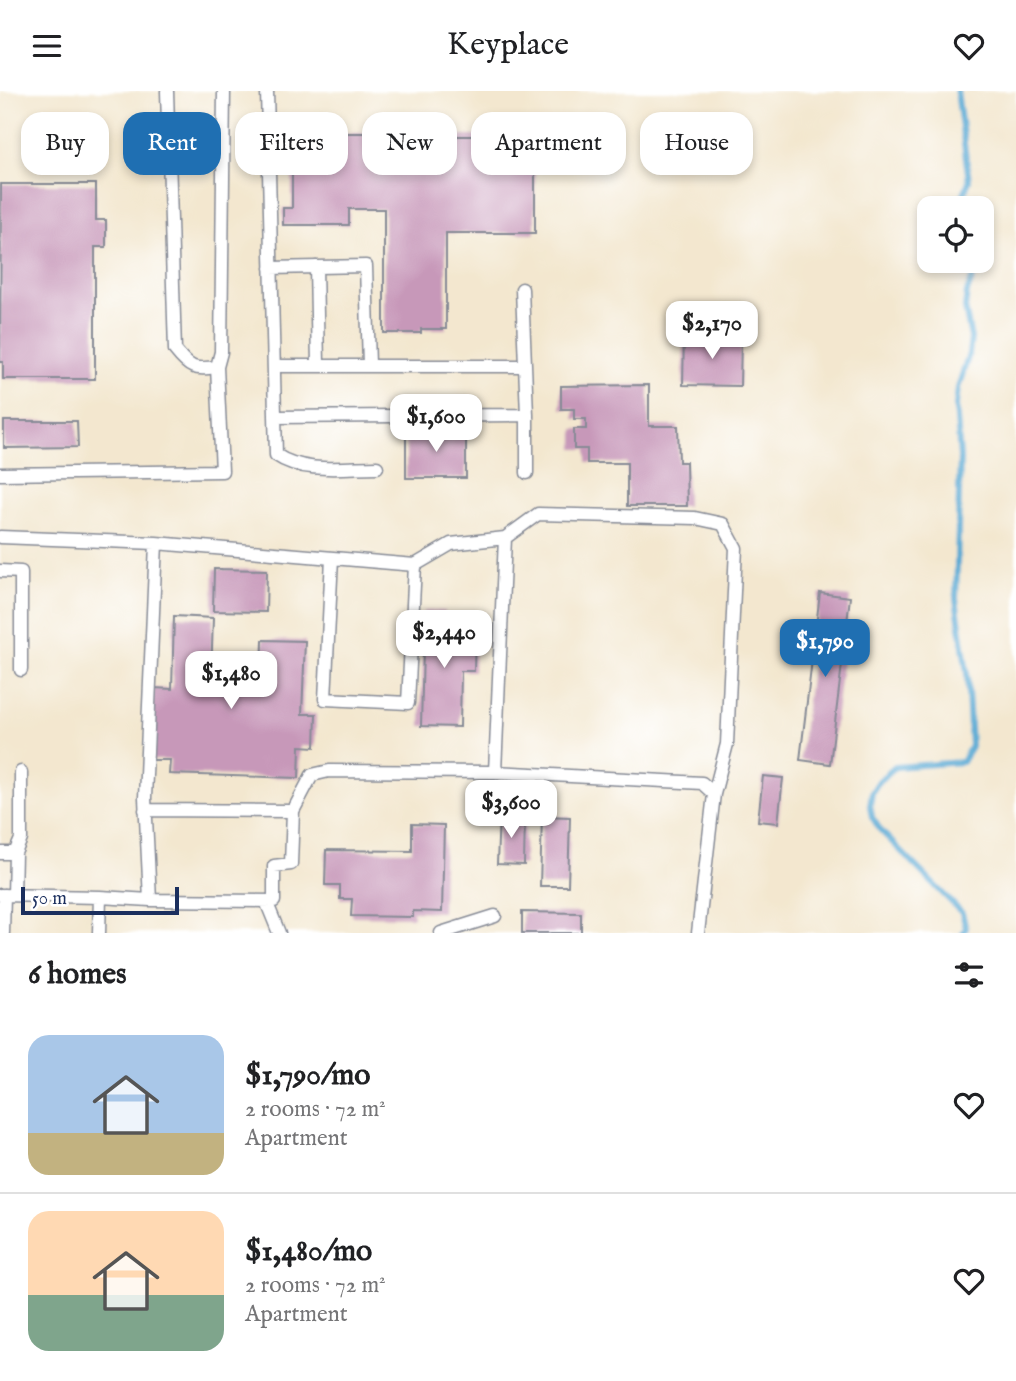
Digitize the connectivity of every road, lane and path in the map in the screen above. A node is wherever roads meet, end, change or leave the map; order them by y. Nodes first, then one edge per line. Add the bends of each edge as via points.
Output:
1 (167, 91) edge
2 (224, 91) edge
3 (267, 91) edge
4 (316, 267) junction
5 (271, 268) junction
6 (522, 289) dead end
7 (318, 365) junction
8 (369, 365) junction
9 (274, 366) junction
10 (525, 366) junction
11 (217, 367) junction
12 (527, 415) junction
13 (275, 418) junction
14 (377, 467) dead end
15 (527, 473) dead end
16 (0, 474) edge
17 (0, 537) edge
18 (505, 538) junction
19 (156, 543) junction
20 (332, 558) junction
21 (415, 565) junction
22 (0, 571) edge
23 (21, 670) dead end
24 (22, 772) dead end
25 (495, 772) junction
26 (713, 794) junction
27 (145, 810) junction
28 (293, 811) junction
29 (0, 853) edge
30 (15, 853) junction
31 (6, 895) edge
32 (100, 897) junction
33 (150, 900) junction
34 (266, 901) junction
35 (495, 916) dead end
36 (3, 933) edge
37 (99, 933) edge
38 (279, 933) edge
39 (441, 933) edge
40 (698, 933) edge

1 - 11 lane via 175,350 185,363 199,369
2 - 11 lane via 221,352
3 - 5 lane
4 - 5 lane
4 - 7 lane
4 - 8 lane via 366,266
5 - 9 lane
6 - 10 lane
7 - 8 lane
7 - 9 lane
8 - 10 lane
9 - 13 lane
10 - 12 lane
11 - 16 lane via 222,471
12 - 13 lane
12 - 15 lane
13 - 14 lane via 276,455 284,461 312,467
17 - 19 lane
18 - 21 lane via 451,544
18 - 25 lane
18 - 26 lane via 538,514 695,518 723,524 736,548 727,744
19 - 20 lane
19 - 27 lane
20 - 21 lane
20 - 21 lane via 325,699 408,703
22 - 23 lane via 22,572
24 - 30 lane via 22,839
25 - 26 lane via 702,783
25 - 28 lane via 329,771 312,775
26 - 40 lane
27 - 28 lane
27 - 33 lane
28 - 34 lane via 291,864 274,866 274,901
29 - 30 lane
30 - 31 lane
31 - 32 lane
31 - 36 lane
32 - 33 lane
32 - 37 lane
33 - 34 lane
34 - 38 lane
35 - 39 lane

